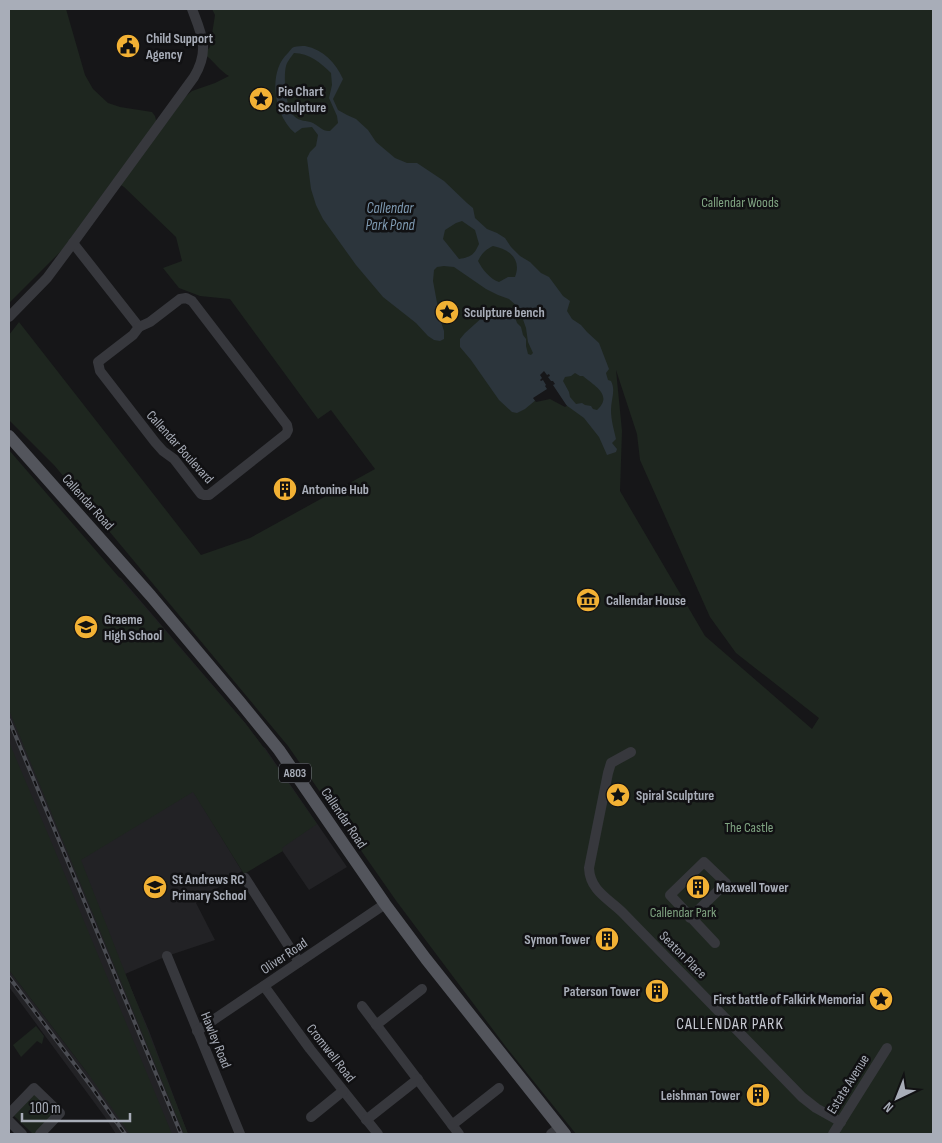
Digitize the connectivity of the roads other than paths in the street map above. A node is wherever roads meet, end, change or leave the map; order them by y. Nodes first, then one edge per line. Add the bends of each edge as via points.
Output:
1 (192, 9) edge
2 (73, 243) junction
3 (9, 317) edge
4 (139, 327) junction
5 (9, 436) edge
6 (631, 752) dead end
7 (245, 878) dead end
8 (385, 904) junction
9 (690, 918) junction
10 (715, 943) dead end
11 (167, 956) dead end
12 (299, 962) junction
13 (264, 986) junction
14 (422, 990) dead end
15 (362, 1006) dead end
16 (376, 1025) junction
17 (197, 1032) junction
18 (887, 1048) dead end
19 (418, 1079) junction
20 (499, 1088) dead end
21 (343, 1091) junction
22 (9, 1114) edge
23 (311, 1117) dead end
24 (366, 1120) junction
25 (9, 1121) edge
26 (840, 1122) junction
27 (452, 1125) junction
28 (558, 1132) edge
29 (22, 1134) edge
30 (40, 1134) edge
31 (240, 1134) edge
32 (378, 1134) edge
33 (459, 1134) edge
34 (833, 1134) edge

1 - 2 street via 203,45 198,70
2 - 3 street via 47,278
2 - 4 street
4 - 4 street, Callendar Boulevard via 180,299 192,301 287,425 286,434 209,495 200,494 174,460 154,442 100,371 98,362
5 - 8 main road, Callendar Road / A803 via 151,596 274,744
6 - 26 street, Seaton Place via 611,763 608,773 589,868 593,884 802,1097
7 - 12 street
8 - 12 street, Oliver Road
8 - 28 main road, Callendar Road / A803
9 - 9 street via 726,883 704,862 670,895
9 - 10 street
11 - 17 street, Hawley Road
12 - 13 street, Oliver Road
13 - 17 street, Oliver Road
13 - 21 street, Cromwell Road
14 - 16 street
15 - 16 street
16 - 19 street
17 - 31 street, Hawley Road
18 - 26 street, Estate Avenue
19 - 24 street
19 - 27 street
20 - 27 street
21 - 23 street
21 - 24 street, Cromwell Road
22 - 30 street via 34,1088 60,1113
24 - 32 street, Cromwell Road
25 - 29 street
26 - 34 street, Estate Avenue
27 - 33 street

